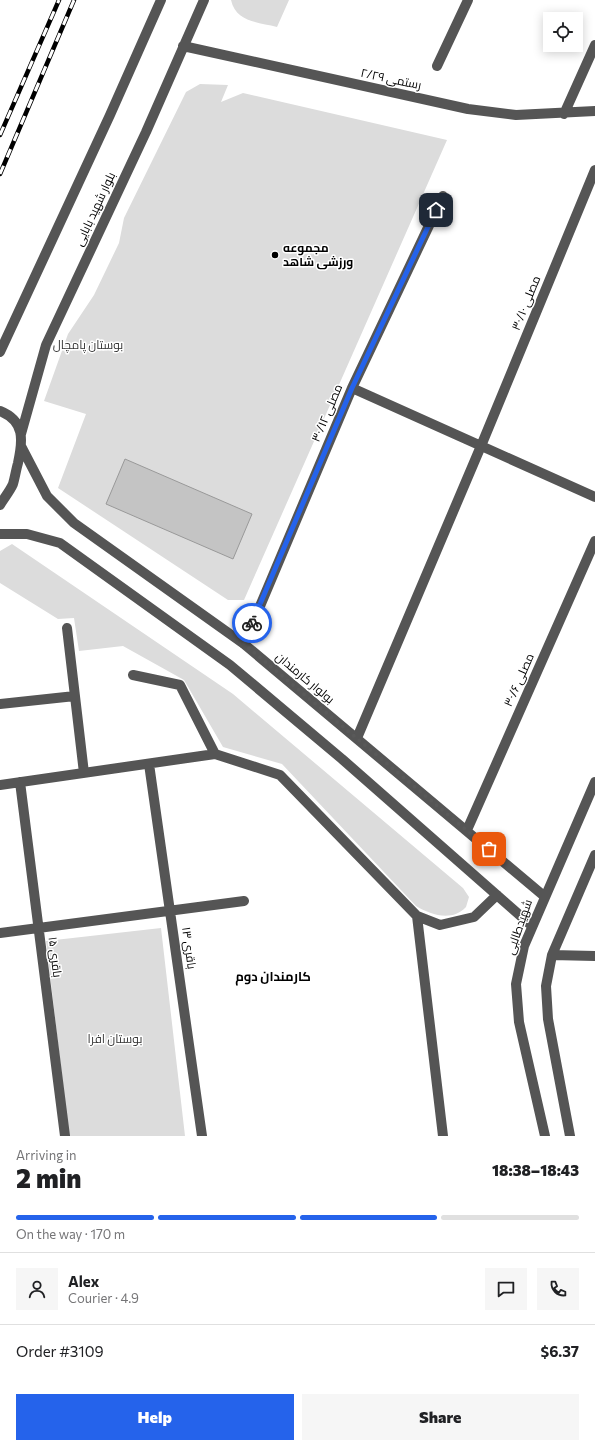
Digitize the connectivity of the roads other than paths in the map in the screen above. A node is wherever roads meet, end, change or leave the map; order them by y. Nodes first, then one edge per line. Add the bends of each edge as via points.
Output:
1 (161, 0) edge
2 (204, 0) edge
3 (468, 0) edge
4 (595, 45) edge
5 (183, 46) junction
6 (437, 66) dead end
7 (595, 111) edge
8 (564, 114) junction
9 (595, 170) edge
10 (443, 196) dead end
11 (0, 352) edge
12 (352, 388) junction
13 (0, 411) edge
14 (21, 434) junction
15 (21, 446) junction
16 (481, 446) junction
17 (595, 497) edge
18 (0, 505) edge
19 (0, 534) edge
20 (595, 541) edge
21 (67, 628) dead end
22 (244, 644) junction
23 (133, 674) dead end
24 (75, 696) junction
25 (0, 704) edge
26 (357, 738) junction
27 (216, 754) junction
28 (149, 764) junction
29 (84, 773) junction
30 (20, 782) junction
31 (595, 782) edge
32 (0, 784) edge
33 (467, 830) junction
34 (595, 855) edge
35 (498, 895) junction
36 (544, 896) junction
37 (244, 901) dead end
38 (170, 911) junction
39 (417, 916) junction
40 (532, 926) junction
41 (39, 928) junction
42 (0, 933) edge
43 (552, 954) junction
44 (595, 956) edge
45 (65, 1136) edge
46 (202, 1136) edge
47 (443, 1136) edge
48 (545, 1136) edge
49 (570, 1136) edge

1 - 11 street
2 - 5 street, بلوار شهید بابایی
3 - 6 street
4 - 8 street
5 - 8 street, رستمی ۲/۲۹ via 468,109 516,115
5 - 14 street, بلوار شهید بابایی via 46,345
7 - 8 street, رستمی ۲/۲۹
9 - 16 street, مصلی ۳۰/۱۰
10 - 12 street, مصلی ۳۰/۱۲
12 - 16 street
12 - 22 street, مصلی ۳۰/۱۲
13 - 14 street via 8,414 17,423
14 - 15 street
15 - 18 street via 13,485
15 - 22 street, بولوار کارمندان via 47,496 74,523
16 - 17 street
16 - 26 street, مصلی ۳۰/۱۰
19 - 35 street via 27,534 60,543 230,665
20 - 33 street, مصلی ۳۰/۶
21 - 24 street
22 - 26 street, بولوار کارمندان
23 - 27 street via 180,685
24 - 25 street
24 - 29 street
26 - 33 street, بولوار کارمندان
27 - 28 street
27 - 39 street via 280,775
28 - 29 street
28 - 38 street, باقری ۱۳
29 - 30 street
30 - 32 street
30 - 41 street, باقری ۱۵
31 - 36 street, شهیدطالبی
33 - 36 street, بولوار کارمندان
34 - 43 street
35 - 39 street via 474,917 440,925
35 - 40 street
36 - 40 street, شهیدطالبی
37 - 38 street
38 - 41 street
38 - 46 street, باقری ۱۳
39 - 47 street
40 - 48 street, شهیدطالبی via 524,946 516,984 519,1022
41 - 42 street
41 - 45 street, باقری ۱۵
43 - 44 street
43 - 49 street via 546,986 548,1019

